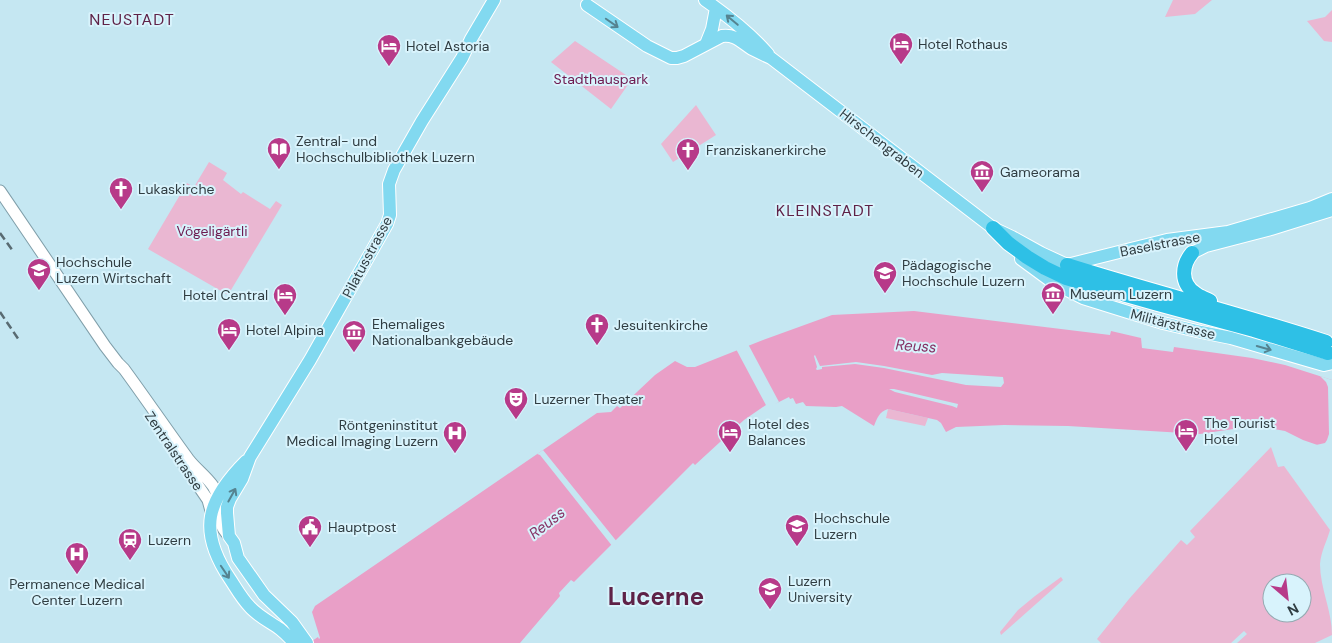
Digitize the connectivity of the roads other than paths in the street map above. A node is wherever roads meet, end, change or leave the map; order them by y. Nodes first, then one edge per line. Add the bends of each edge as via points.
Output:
1 (494, 0) edge
2 (705, 0) edge
3 (587, 5) dead end
4 (716, 8) junction
5 (706, 44) junction
6 (771, 58) junction
7 (0, 191) edge
8 (1331, 209) edge
9 (993, 228) junction
10 (1192, 253) joint
11 (1066, 265) junction
12 (1225, 312) junction
13 (1329, 353) edge
14 (118, 363) junction
15 (1317, 364) junction
16 (1332, 373) edge
17 (250, 457) junction
18 (217, 497) junction
19 (212, 511) junction
20 (229, 536) junction
21 (294, 643) edge
22 (307, 643) edge

1 - 17 main road, Pilatusstrasse via 394,170 387,224 310,360
2 - 4 main road
3 -> 5 main road via 667,57 684,56
4 - 5 main road
6 -> 4 main road via 757,41
5 - 6 main road via 722,36 731,36
6 - 9 main road, Hirschengraben
7 - 14 main road, Zentralstrasse
8 - 10 main road, Baselstrasse
8 - 11 main road, Baselstrasse via 1310,208 1228,232 1167,240
9 - 11 main road
9 - 13 highway via 1032,261 1058,274
9 -> 15 main road, Militärstrasse via 1014,254 1076,296
10 - 12 highway via 1184,267 1186,282 1195,294
11 - 12 highway
12 - 13 highway
13 - 15 main road via 1324,365
14 - 18 main road, Zentralstrasse via 194,467 213,486
14 - 19 main road, Zentralstrasse via 120,371 208,500
15 - 16 main road
17 - 18 main road, Pilatusstrasse
20 -> 17 main road, Pilatusstrasse via 228,503
18 - 19 main road, Pilatusstrasse
18 - 20 main road, Zentralstrasse via 220,523
19 -> 21 main road via 212,545 220,564 248,604
20 - 22 main road, Pilatusstrasse via 238,558 264,595 292,622

